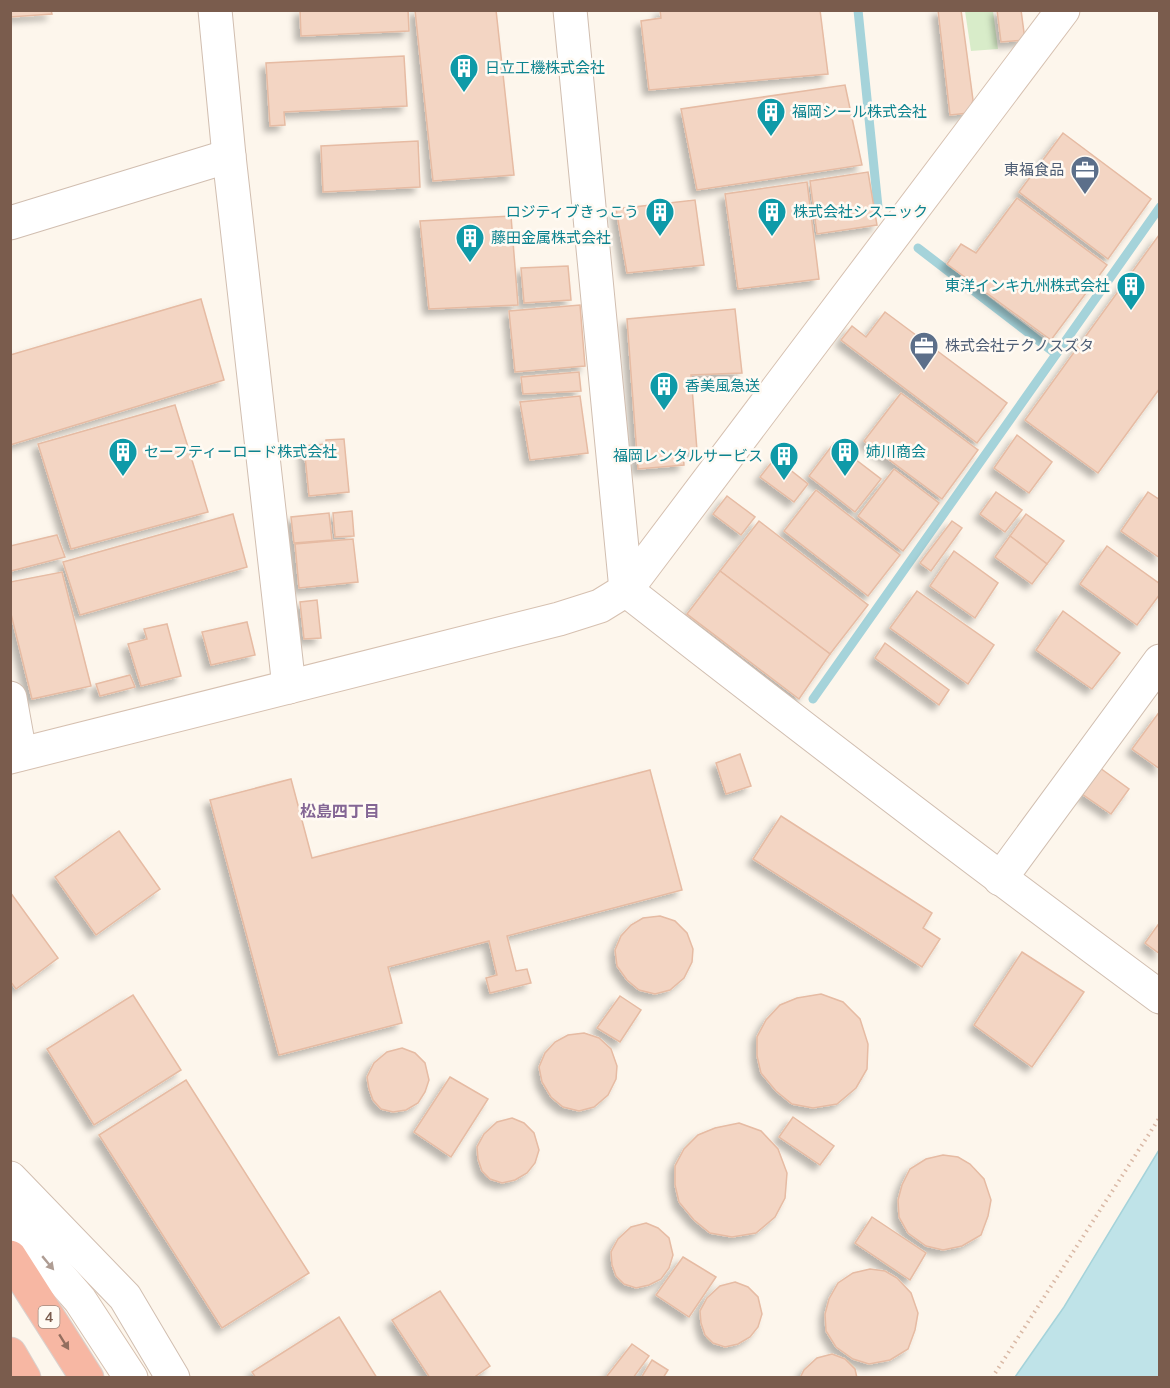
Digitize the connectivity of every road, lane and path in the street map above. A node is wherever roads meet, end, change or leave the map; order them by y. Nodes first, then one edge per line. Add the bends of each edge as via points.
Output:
1 (215, 10) edge
2 (570, 10) edge
3 (1063, 10) edge
4 (229, 156) junction
5 (10, 223) edge
6 (626, 590) junction
7 (1160, 661) edge
8 (289, 687) junction
9 (10, 698) edge
10 (15, 755) edge
11 (1000, 879) junction
12 (1160, 997) edge
13 (1160, 1117) edge
14 (10, 1178) edge
15 (10, 1219) edge
16 (10, 1257) edge
17 (10, 1354) edge
18 (10, 1367) edge
19 (17, 1377) edge
20 (24, 1377) edge
21 (87, 1377) edge
22 (131, 1377) edge
23 (173, 1377) edge
24 (992, 1377) edge

1 - 4 street
2 - 6 street
3 - 6 street
4 - 5 street
4 - 8 street
6 - 8 street via 600,606 559,619
6 - 11 street
7 - 11 street
8 - 10 street
9 - 10 street
11 - 12 street
13 - 24 path
14 - 23 street via 125,1297
15 -> 22 street via 80,1300
16 -> 21 highway, 4
17 - 20 highway
18 - 19 highway

